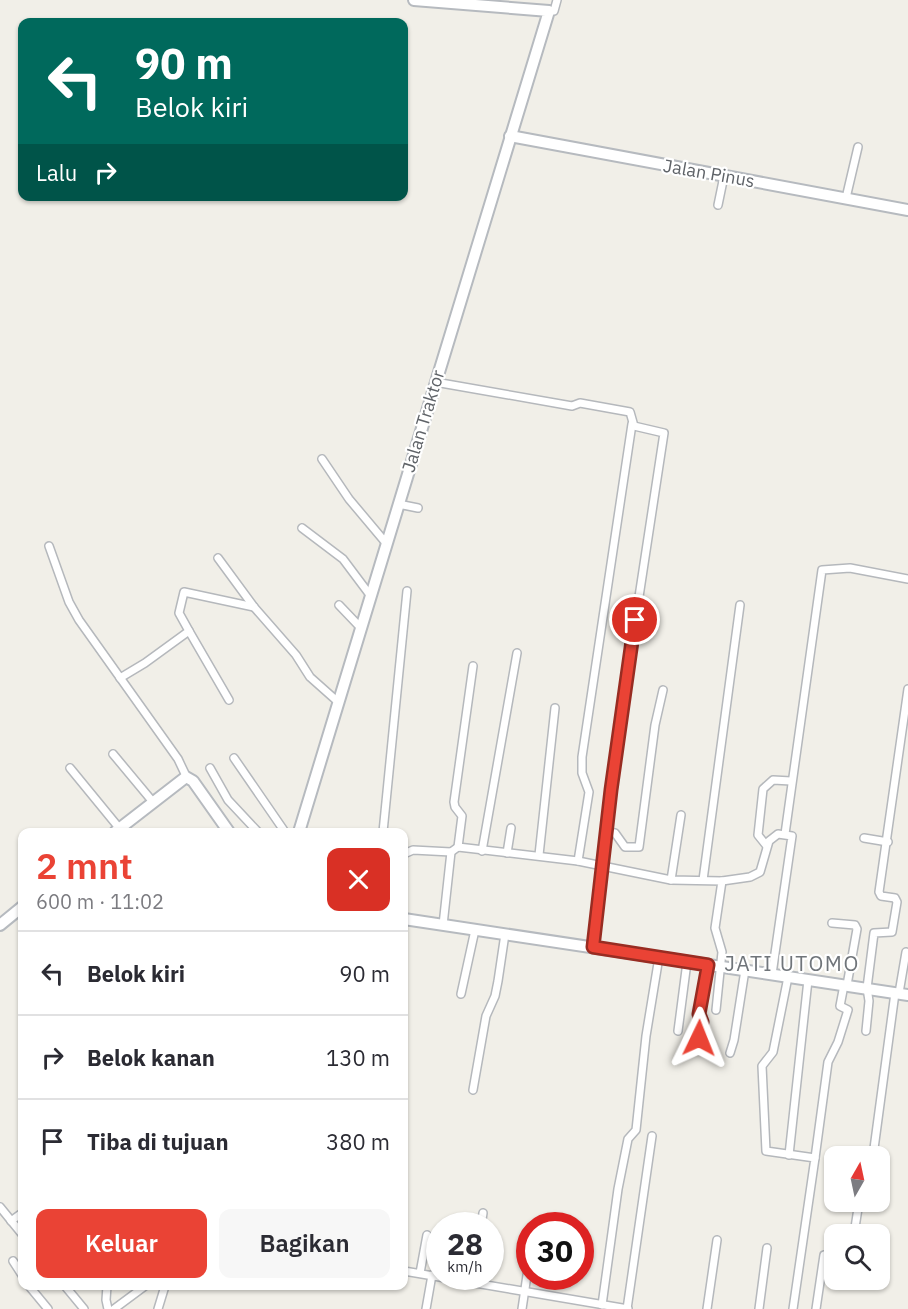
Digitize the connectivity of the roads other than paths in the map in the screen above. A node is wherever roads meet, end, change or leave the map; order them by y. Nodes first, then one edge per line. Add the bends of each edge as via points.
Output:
1 (414, 0) edge
2 (557, 0) edge
3 (549, 10) junction
4 (510, 136) junction
5 (858, 147) dead end
6 (724, 176) junction
7 (846, 198) junction
8 (718, 205) dead end
9 (908, 210) edge
10 (435, 382) junction
11 (632, 424) junction
12 (322, 459) dead end
13 (398, 504) junction
14 (418, 508) dead end
15 (302, 528) dead end
16 (386, 543) junction
17 (49, 546) dead end
18 (218, 558) dead end
19 (908, 579) edge
20 (407, 591) dead end
21 (370, 595) junction
22 (740, 604) dead end
23 (339, 605) dead end
24 (254, 607) junction
25 (360, 627) junction
26 (189, 631) junction
27 (517, 653) dead end
28 (473, 666) dead end
29 (120, 678) junction
30 (908, 689) edge
31 (663, 690) dead end
32 (229, 700) dead end
33 (338, 701) junction
34 (555, 708) dead end
35 (113, 754) dead end
36 (234, 758) dead end
37 (69, 768) dead end
38 (210, 768) dead end
39 (187, 777) junction
40 (790, 781) junction
41 (153, 802) junction
42 (681, 814) dead end
43 (115, 828) edge
44 (121, 828) edge
45 (226, 828) edge
46 (254, 828) edge
47 (282, 828) edge
48 (300, 828) edge
49 (383, 828) edge
50 (511, 828) dead end
51 (608, 832) junction
52 (785, 834) junction
53 (864, 838) dead end
54 (888, 842) junction
55 (766, 845) junction
56 (454, 850) junction
57 (482, 851) junction
58 (408, 852) edge
59 (507, 853) junction
60 (539, 855) junction
61 (578, 861) junction
62 (603, 865) junction
63 (671, 880) junction
64 (703, 880) junction
65 (722, 881) junction
66 (18, 910) edge
67 (408, 920) edge
68 (832, 923) dead end
69 (0, 925) edge
70 (443, 925) junction
71 (475, 930) junction
72 (505, 934) junction
73 (593, 947) junction
74 (906, 952) dead end
75 (660, 957) junction
76 (687, 962) junction
77 (708, 965) junction
78 (721, 967) junction
79 (745, 970) junction
80 (772, 974) junction
81 (788, 977) junction
82 (808, 980) junction
83 (846, 985) junction
84 (867, 988) junction
85 (461, 994) dead end
86 (900, 994) edge
87 (716, 1010) dead end
88 (866, 1030) dead end
89 (678, 1031) dead end
90 (699, 1038) dead end
91 (730, 1053) dead end
92 (473, 1090) dead end
93 (652, 1136) dead end
94 (875, 1146) edge
95 (789, 1155) junction
96 (815, 1158) junction
97 (0, 1207) edge
98 (18, 1216) edge
99 (11, 1221) junction
100 (18, 1229) edge
101 (426, 1240) edge
102 (717, 1240) dead end
103 (767, 1248) dead end
104 (824, 1255) edge
105 (13, 1261) dead end
106 (18, 1269) edge
107 (408, 1272) edge
108 (420, 1273) junction
109 (426, 1274) edge
110 (504, 1287) edge
111 (32, 1290) edge
112 (68, 1290) edge
113 (106, 1290) edge
114 (140, 1290) edge
115 (164, 1290) edge
116 (429, 1290) edge
117 (525, 1291) junction
118 (602, 1305) junction
119 (48, 1309) edge
120 (84, 1309) edge
121 (108, 1309) edge
122 (114, 1309) edge
123 (158, 1309) edge
124 (426, 1309) edge
125 (522, 1309) edge
126 (627, 1309) edge
127 (706, 1309) edge
128 (759, 1309) edge
129 (793, 1309) edge
130 (816, 1309) edge

1 - 3 street
2 - 3 street via 554,11
3 - 4 street, Jalan Traktor
4 - 6 street, Jalan Pinus
4 - 10 street, Jalan Traktor
5 - 7 street
6 - 7 street, Jalan Pinus
6 - 8 street
7 - 9 street, Jalan Pinus
10 - 11 street via 630,412
10 - 13 street, Jalan Traktor
11 - 51 street via 665,434 640,587
11 - 61 street via 582,757 582,773 589,792
12 - 16 street
13 - 14 street
13 - 16 street, Jalan Traktor
15 - 21 street via 343,559
16 - 21 street, Jalan Traktor
17 - 29 street via 69,602
18 - 24 street
19 - 40 street via 850,568 822,570
20 - 49 street
21 - 25 street, Jalan Traktor
22 - 64 street
23 - 25 street
24 - 26 street via 184,592 179,614
24 - 33 street via 310,677
25 - 33 street, Jalan Traktor
26 - 29 street
26 - 32 street
27 - 57 street
28 - 56 street via 454,802 462,816
29 - 39 street
30 - 54 street
31 - 51 street via 639,847 625,847 615,833
33 - 48 street, Jalan Traktor
34 - 60 street
35 - 41 street
36 - 47 street
37 - 43 street
38 - 46 street via 228,800
39 - 41 street
39 - 45 street
40 - 52 street
40 - 55 street via 773,780 763,789 758,835
41 - 44 street
42 - 63 street
50 - 59 street
51 - 62 street
52 - 55 street via 773,836
52 - 80 street via 792,837
53 - 54 street
54 - 84 street via 879,893 895,898 897,903 892,932 874,933
55 - 65 street via 760,872
56 - 57 street
56 - 58 street
56 - 70 street
57 - 59 street
59 - 60 street
60 - 61 street
61 - 62 street
62 - 63 street
62 - 73 street
63 - 64 street
64 - 65 street
65 - 78 street via 715,927 722,949
66 - 69 street
67 - 70 street
68 - 83 street via 855,925 858,929
70 - 71 street
71 - 72 street
71 - 85 street
72 - 73 street
72 - 92 street
73 - 75 street
74 - 86 street
75 - 76 street
75 - 118 street via 646,1036 636,1130 628,1139 618,1189
76 - 77 street
76 - 89 street
77 - 78 street
77 - 90 street
78 - 79 street
78 - 87 street
79 - 80 street
79 - 91 street
80 - 81 street
81 - 82 street
81 - 95 street via 773,1052 762,1066 766,1151
82 - 83 street
82 - 95 street
83 - 84 street
83 - 96 street via 840,1006 848,1010 828,1062
84 - 86 street
84 - 88 street
86 - 94 street
93 - 126 street
95 - 96 street
96 - 129 street
97 - 99 street
98 - 99 street
99 - 100 street
101 - 108 street
102 - 127 street
103 - 128 street
104 - 130 street
105 - 106 street
107 - 108 street
108 - 109 street
110 - 117 street
111 - 119 street
112 - 120 street
113 - 121 street
114 - 122 street
115 - 123 street
116 - 124 street
117 - 118 street
117 - 125 street
118 - 126 street

